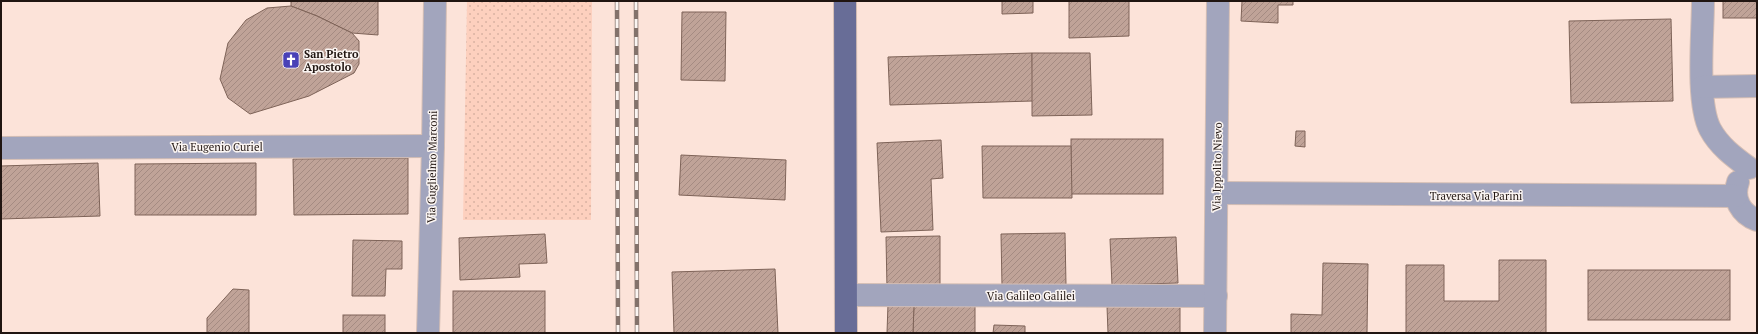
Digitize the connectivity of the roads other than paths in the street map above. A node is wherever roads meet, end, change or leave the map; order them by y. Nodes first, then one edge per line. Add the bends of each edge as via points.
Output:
1 (435, 1) edge
2 (845, 1) edge
3 (1218, 1) edge
4 (1703, 1) edge
5 (1757, 86) edge
6 (1702, 87) junction
7 (433, 146) junction
8 (1, 148) edge
9 (1753, 167) edge
10 (1217, 193) junction
11 (1736, 196) junction
12 (1757, 220) edge
13 (846, 295) junction
14 (1216, 296) junction
15 (428, 333) edge
16 (846, 333) edge
17 (1215, 333) edge

1 - 7 street, Via Guglielmo Marconi
2 - 13 main road
3 - 10 street, Via Ippolito Nievo
4 - 6 street
5 - 6 street
6 - 9 street via 1703,111 1710,129 1727,152
7 - 8 street, Via Eugenio Curiel
7 - 15 street, Via Guglielmo Marconi
9 - 11 street via 1738,181
10 - 11 street, Traversa Via Parini
10 - 14 street, Via Ippolito Nievo
11 - 12 street via 1738,205 1744,212
13 - 14 street, Via Galileo Galilei
13 - 16 main road
14 - 17 street, Via Ippolito Nievo

